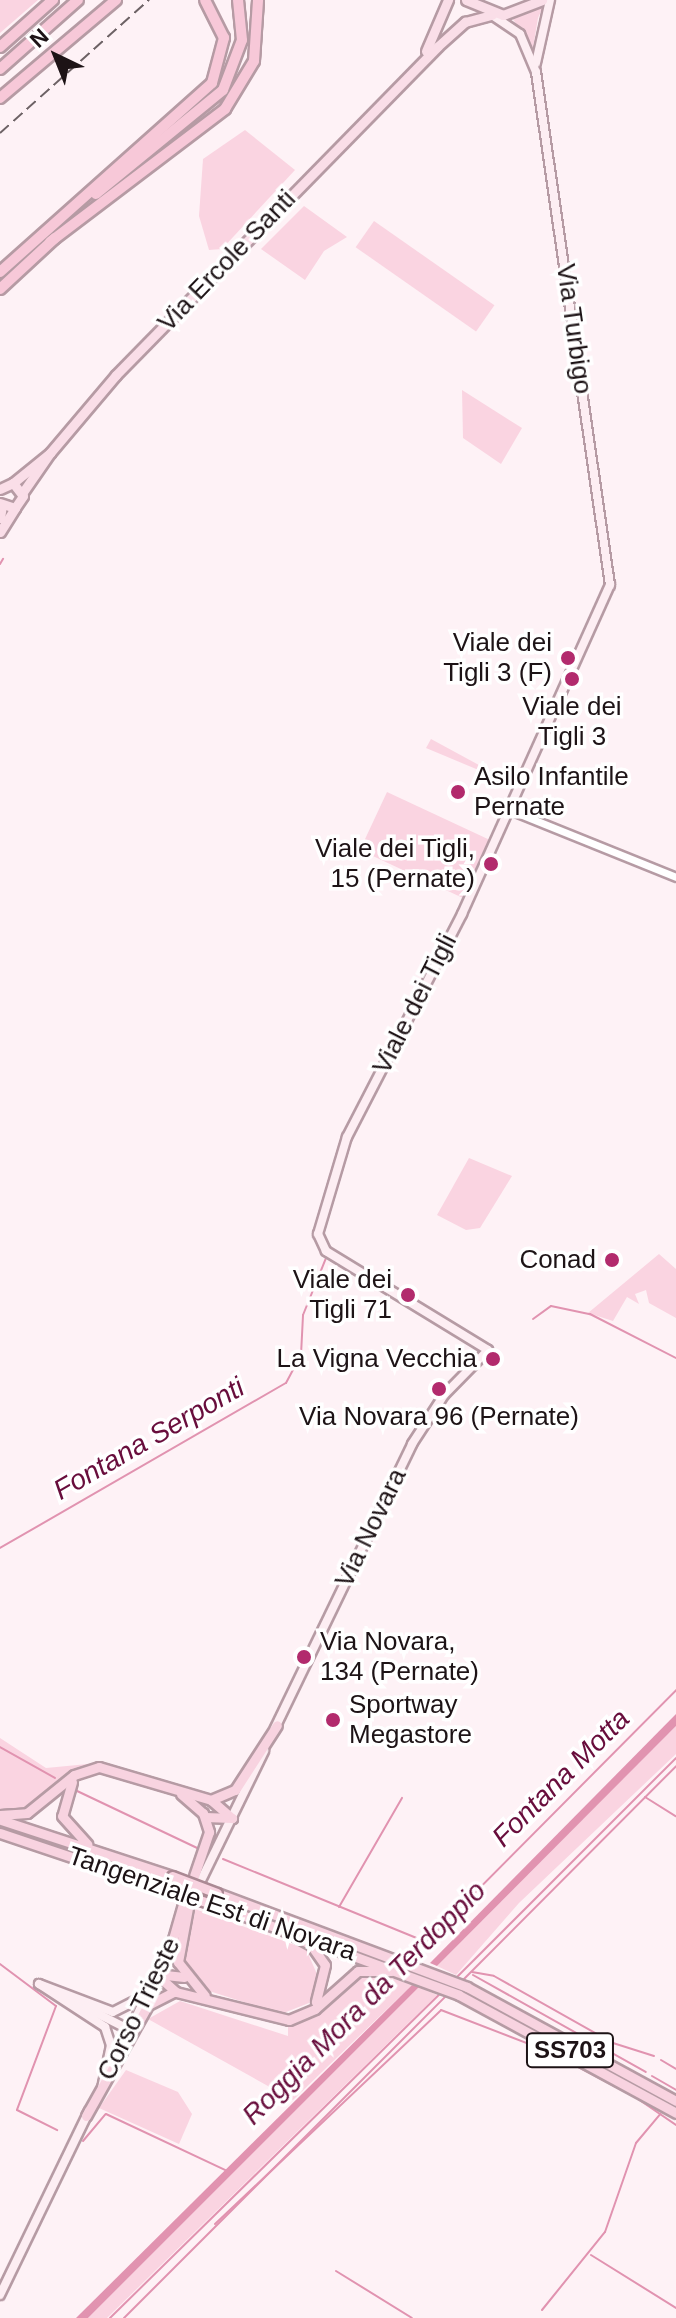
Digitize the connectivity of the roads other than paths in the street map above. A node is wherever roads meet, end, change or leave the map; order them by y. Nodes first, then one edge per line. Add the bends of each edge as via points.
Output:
1 (53, 0) edge
2 (78, 0) edge
3 (116, 0) edge
4 (205, 0) edge
5 (238, 0) edge
6 (258, 0) edge
7 (448, 0) edge
8 (466, 0) edge
9 (542, 0) edge
10 (550, 0) edge
11 (492, 15) junction
12 (0, 47) edge
13 (0, 69) edge
14 (536, 72) junction
15 (408, 75) junction
16 (0, 98) edge
17 (47, 238) junction
18 (0, 272) edge
19 (0, 289) edge
20 (50, 453) junction
21 (13, 483) junction
22 (0, 489) edge
23 (23, 492) junction
24 (1, 504) edge
25 (15, 508) junction
26 (0, 518) edge
27 (0, 532) edge
28 (610, 585) joint
29 (510, 810) junction
30 (676, 877) edge
31 (484, 1353) joint
32 (277, 1724) junction
33 (83, 1771) junction
34 (177, 1790) junction
35 (211, 1800) junction
36 (205, 1817) junction
37 (0, 1818) edge
38 (232, 1818) junction
39 (0, 1833) edge
40 (144, 1867) junction
41 (194, 1876) dead end
42 (186, 1905) junction
43 (267, 1924) junction
44 (173, 1939) joint
45 (156, 1974) junction
46 (184, 1977) junction
47 (411, 1977) junction
48 (39, 1984) junction
49 (176, 1992) junction
50 (147, 1994) junction
51 (215, 2001) junction
52 (305, 2015) junction
53 (130, 2030) junction
54 (102, 2088) junction
55 (676, 2101) edge
56 (676, 2113) edge
57 (86, 2116) junction
58 (0, 2295) edge

1 - 12 highway
2 - 13 highway
3 - 16 highway
4 - 17 highway via 224,38 212,83
5 - 17 highway via 242,40 230,80 153,152
6 - 17 highway via 254,61 225,109
7 - 15 main road, Via Ercole Santi via 435,39
8 - 11 main road
9 - 11 main road, Via Ercole Santi via 523,12
10 - 14 main road, Via Turbigo via 539,26
11 - 14 main road, Via Turbigo via 520,34
11 - 15 main road, Via Ercole Santi via 465,22
14 - 28 main road, Via Turbigo
15 - 20 main road, Via Ercole Santi
17 - 18 highway
17 - 19 highway
20 - 21 main road, Via Ercole Santi
20 - 23 main road, Via Ercole Santi
21 - 22 main road, Via Ercole Santi
21 - 23 main road
23 - 25 main road, Via Ercole Santi
24 - 25 main road
24 - 26 main road
25 - 27 main road
28 - 29 main road, Viale dei Tigli
29 - 30 street via 581,844
29 - 31 main road, Viale dei Tigli via 347,1137 317,1243 478,1344
31 - 32 main road, Via Novara via 412,1444
32 - 35 highway via 235,1790
32 - 38 main road, Corso Trieste
33 - 34 highway via 107,1767
33 - 37 highway, SS703 via 27,1813
33 - 40 highway, SS703 via 62,1800 67,1829
34 - 35 highway
34 - 36 highway
35 - 38 highway
36 - 38 highway
36 - 41 highway via 208,1844
37 - 40 highway, Tangenziale Est di Novara / SS703
38 - 42 main road, Corso Trieste
39 - 43 highway, Tangenziale Est di Novara / SS703, bridge
40 - 55 highway, Tangenziale Est di Novara / SS703, bridge via 467,1987
42 - 44 highway
42 - 46 highway via 177,1955
43 - 47 highway, Tangenziale Est di Novara / SS703
43 - 52 highway, SS703 via 303,1939 322,1958 324,1987
44 - 45 main road, Corso Trieste
45 - 46 highway
45 - 49 highway
45 - 50 main road, Corso Trieste
46 - 51 highway
47 - 52 highway, SS703 via 376,1967 358,1971
47 - 56 highway, SS703 via 540,2033
48 - 50 main road via 113,2012
48 - 53 main road
48 - 54 main road via 105,2027 111,2045
49 - 51 highway
49 - 57 highway via 148,2005
50 - 53 main road, Corso Trieste
51 - 52 highway via 279,2020
53 - 54 main road, Corso Trieste
54 - 57 main road, Corso Trieste
57 - 58 main road, Corso Trieste

